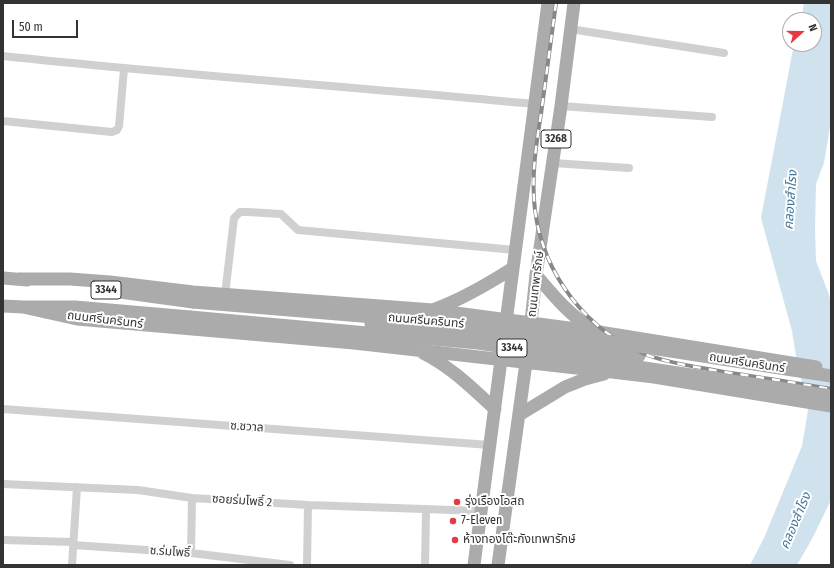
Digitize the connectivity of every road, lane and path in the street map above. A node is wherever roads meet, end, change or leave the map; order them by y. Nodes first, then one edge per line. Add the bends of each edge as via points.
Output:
1 (548, 3) edge
2 (574, 3) edge
3 (570, 29) junction
4 (724, 53) dead end
5 (3, 56) edge
6 (124, 69) junction
7 (534, 104) junction
8 (561, 106) junction
9 (712, 117) dead end
10 (3, 121) edge
11 (553, 163) junction
12 (629, 168) dead end
13 (515, 250) junction
14 (513, 268) junction
15 (536, 275) junction
16 (3, 278) edge
17 (20, 279) junction
18 (225, 295) junction
19 (356, 304) junction
20 (3, 306) edge
21 (23, 307) junction
22 (433, 310) junction
23 (506, 319) junction
24 (531, 323) junction
25 (371, 324) junction
26 (599, 332) junction
27 (504, 338) junction
28 (529, 341) junction
29 (660, 342) junction
30 (354, 343) junction
31 (416, 350) junction
32 (639, 356) junction
33 (502, 359) junction
34 (526, 362) junction
35 (831, 370) edge
36 (612, 372) junction
37 (831, 376) edge
38 (654, 377) junction
39 (831, 396) edge
40 (831, 406) edge
41 (3, 409) edge
42 (495, 409) junction
43 (519, 415) junction
44 (490, 445) junction
45 (3, 484) edge
46 (77, 487) junction
47 (192, 498) junction
48 (308, 505) junction
49 (426, 510) junction
50 (482, 511) junction
51 (3, 540) edge
52 (73, 543) junction
53 (191, 553) junction
54 (72, 565) edge
55 (290, 565) edge
56 (307, 565) edge
57 (425, 565) edge
58 (474, 565) edge
59 (498, 565) edge

1 - 7 main road, ถนนเทพารักษ์ / 3268
2 - 3 main road, ถนนเทพารักษ์ / 3268
3 - 4 street
3 - 8 main road, ถนนเทพารักษ์ / 3268
5 - 6 street
6 - 7 street
6 - 10 street via 117,130 112,132
7 - 13 main road, ถนนเทพารักษ์ / 3268
8 - 9 street
8 - 11 main road, ถนนเทพารักษ์ / 3268
11 - 12 street
11 - 15 main road, ถนนเทพารักษ์ / 3268
13 - 14 main road, ถนนเทพารักษ์ / 3268
13 - 18 street via 298,230 281,214 240,212 234,218
14 - 22 main road via 490,283
14 - 23 main road, ถนนเทพารักษ์ / 3268
15 - 24 main road, ถนนเทพารักษ์ / 3268
15 - 26 main road via 578,319
16 - 17 main road, ถนนศรีนครินทร์ / 3344
17 - 18 main road, ถนนศรีนครินทร์ / 3344 via 70,278
17 - 37 main road, ถนนศรีนครินทร์ / 3344, bridge via 193,302 482,326 613,342
18 - 19 main road, ถนนศรีนครินทร์ / 3344
19 - 22 main road, ถนนศรีนครินทร์ / 3344
19 - 25 main road via 367,310
20 - 21 main road, ถนนศรีนครินทร์ / 3344
21 - 30 main road, ถนนศรีนครินทร์ / 3344 via 77,319
21 - 39 main road, ถนนศรีนครินทร์ / 3344, bridge via 75,307 478,343
22 - 23 main road, ถนนศรีนครินทร์ / 3344
23 - 24 main road, ถนนศรีนครินทร์ / 3344
23 - 27 main road, ถนนเทพารักษ์ / 3268
24 - 26 main road, ถนนศรีนครินทร์ / 3344
24 - 28 main road, ถนนเทพารักษ์ / 3268
25 - 27 main road
25 - 30 main road via 365,338
26 - 29 main road, ถนนศรีนครินทร์ / 3344
27 - 28 main road
27 - 33 main road, ถนนเทพารักษ์ / 3268
28 - 32 main road
28 - 34 main road, ถนนเทพารักษ์ / 3268
29 - 32 main road via 644,346
29 - 35 main road, ถนนศรีนครินทร์ / 3344
30 - 31 main road, ถนนศรีนครินทร์ / 3344
31 - 33 main road, ถนนศรีนครินทร์ / 3344
31 - 42 main road via 437,360 462,378
32 - 38 main road via 642,371
33 - 34 main road, ถนนศรีนครินทร์ / 3344
33 - 42 main road, ถนนเทพารักษ์ / 3268
34 - 36 main road, ถนนศรีนครินทร์ / 3344
34 - 43 main road, ถนนเทพารักษ์ / 3268
36 - 38 main road, ถนนศรีนครินทร์ / 3344
36 - 43 main road via 565,387
38 - 40 main road, ถนนศรีนครินทร์ / 3344
41 - 44 street, ซ.ชวาล
42 - 44 main road, ถนนเทพารักษ์ / 3268
43 - 59 main road, ถนนเทพารักษ์ / 3268
44 - 50 main road, ถนนเทพารักษ์ / 3268
45 - 46 street, ซอยร่มโพธิ์ 2
46 - 47 street, ซอยร่มโพธิ์ 2 via 138,490
46 - 52 street
47 - 48 street, ซอยร่มโพธิ์ 2
47 - 53 street
48 - 49 street, ซอยร่มโพธิ์ 2
48 - 56 street
49 - 50 street, ซอยร่มโพธิ์ 2
49 - 57 street
50 - 58 main road, ถนนเทพารักษ์ / 3268
51 - 52 street, ซ.ร่มโพธิ์
52 - 53 street, ซ.ร่มโพธิ์
52 - 54 street
53 - 55 street, ซ.ร่มโพธิ์

